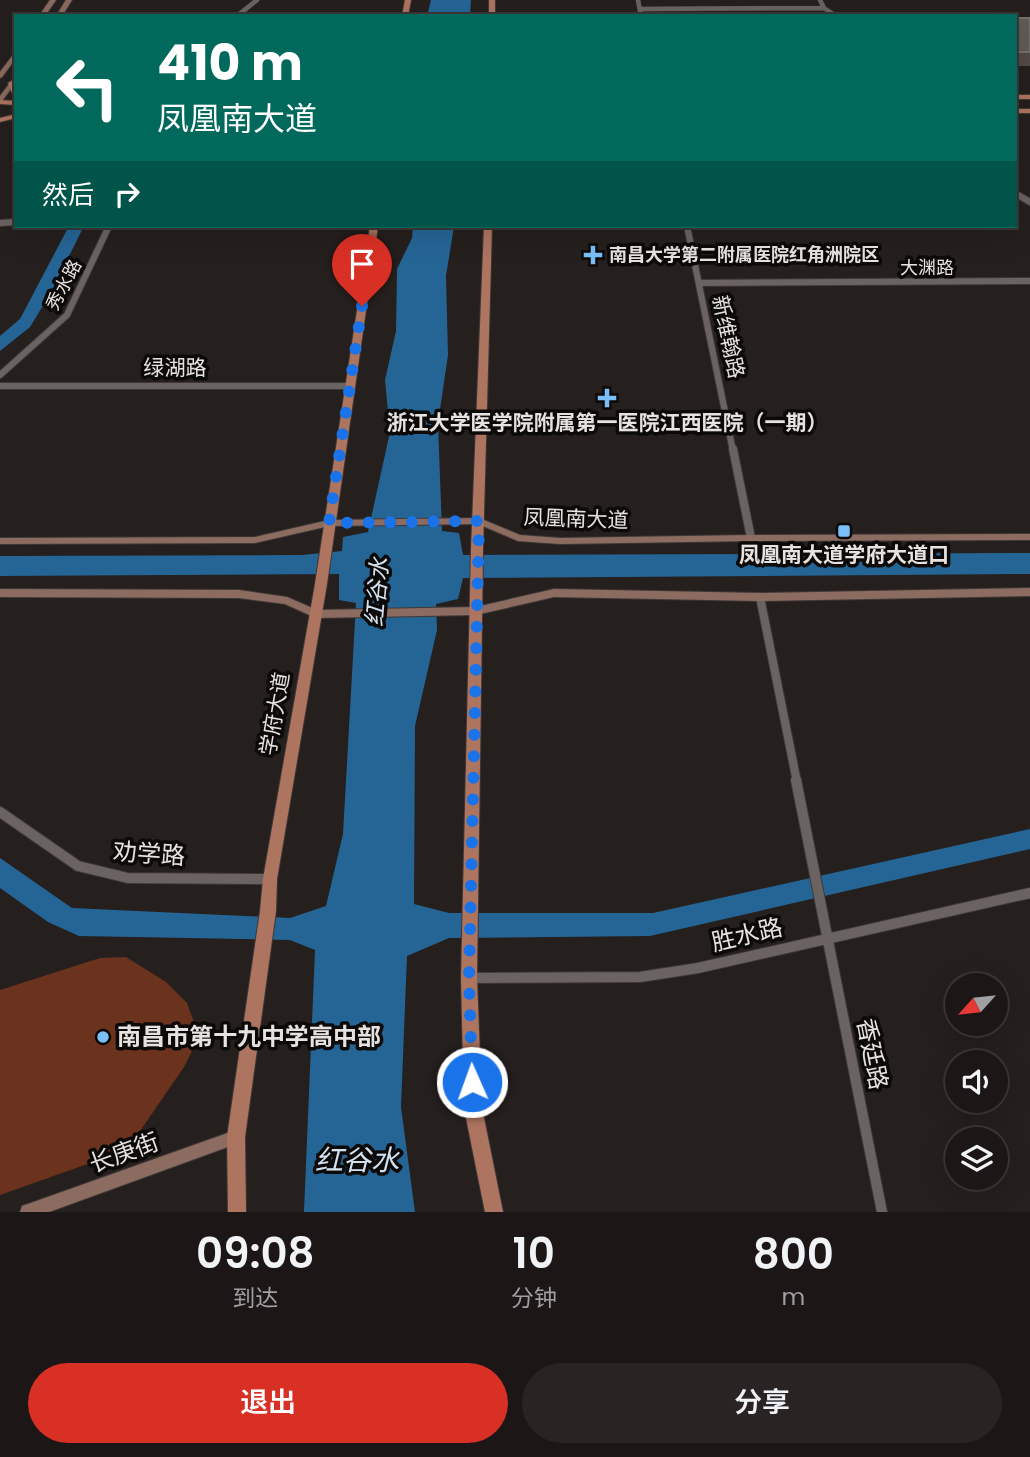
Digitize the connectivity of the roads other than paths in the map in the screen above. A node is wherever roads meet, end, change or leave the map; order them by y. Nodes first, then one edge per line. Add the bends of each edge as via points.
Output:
1 (257, 0) edge
2 (638, 0) edge
3 (757, 0) edge
4 (820, 0) edge
5 (824, 8) junction
6 (640, 9) junction
7 (714, 9) junction
8 (761, 9) junction
9 (240, 14) edge
10 (641, 14) edge
11 (715, 14) edge
12 (767, 14) edge
13 (833, 14) edge
14 (14, 56) edge
15 (0, 76) edge
16 (14, 80) edge
17 (0, 101) edge
18 (108, 228) edge
19 (374, 228) edge
20 (488, 228) edge
21 (687, 228) edge
22 (1030, 281) edge
23 (699, 284) junction
24 (0, 375) edge
25 (0, 386) edge
26 (350, 386) junction
27 (479, 521) junction
28 (329, 523) junction
29 (1030, 537) edge
30 (751, 538) junction
31 (0, 541) edge
32 (1030, 592) edge
33 (0, 593) edge
34 (760, 597) junction
35 (476, 611) junction
36 (316, 614) junction
37 (0, 812) edge
38 (270, 879) junction
39 (1030, 893) edge
40 (828, 938) junction
41 (263, 943) joint
42 (469, 978) junction
43 (236, 1137) junction
44 (28, 1212) edge
45 (237, 1212) edge
46 (494, 1212) edge
47 (883, 1212) edge

1 - 9 street
2 - 6 street
3 - 8 street
4 - 5 street
5 - 8 street
5 - 13 street
6 - 7 street
6 - 10 street
7 - 8 street
7 - 11 street
8 - 12 street
14 - 15 main road
16 - 17 main road
18 - 24 street, 秀水路 via 67,316
19 - 26 main road, 学府大道
20 - 27 main road
21 - 23 street, 新维翰路
22 - 23 street, 大渊路
23 - 30 street, 新维翰路
25 - 26 street, 绿湖路
26 - 28 main road, 学府大道
27 - 28 main road, 凤凰南大道
27 - 30 main road, 凤凰南大道 via 519,538 560,541
27 - 35 main road
28 - 31 main road, 凤凰南大道 via 255,540
28 - 36 main road, 学府大道
29 - 30 main road, 凤凰南大道
32 - 34 main road
33 - 36 main road via 239,594 287,601
34 - 35 main road via 554,593
34 - 40 street, 香廷路
35 - 36 main road
35 - 42 main road
36 - 38 main road, 学府大道
37 - 38 street, 劝学路 via 78,866 128,878
38 - 41 main road, 学府大道
39 - 40 street, 胜水路
40 - 42 street, 胜水路 via 640,977
40 - 47 street, 香廷路
41 - 43 main road, 学府大道
42 - 46 main road via 473,1108
43 - 44 main road, 长庚街
43 - 45 main road, 学府大道

